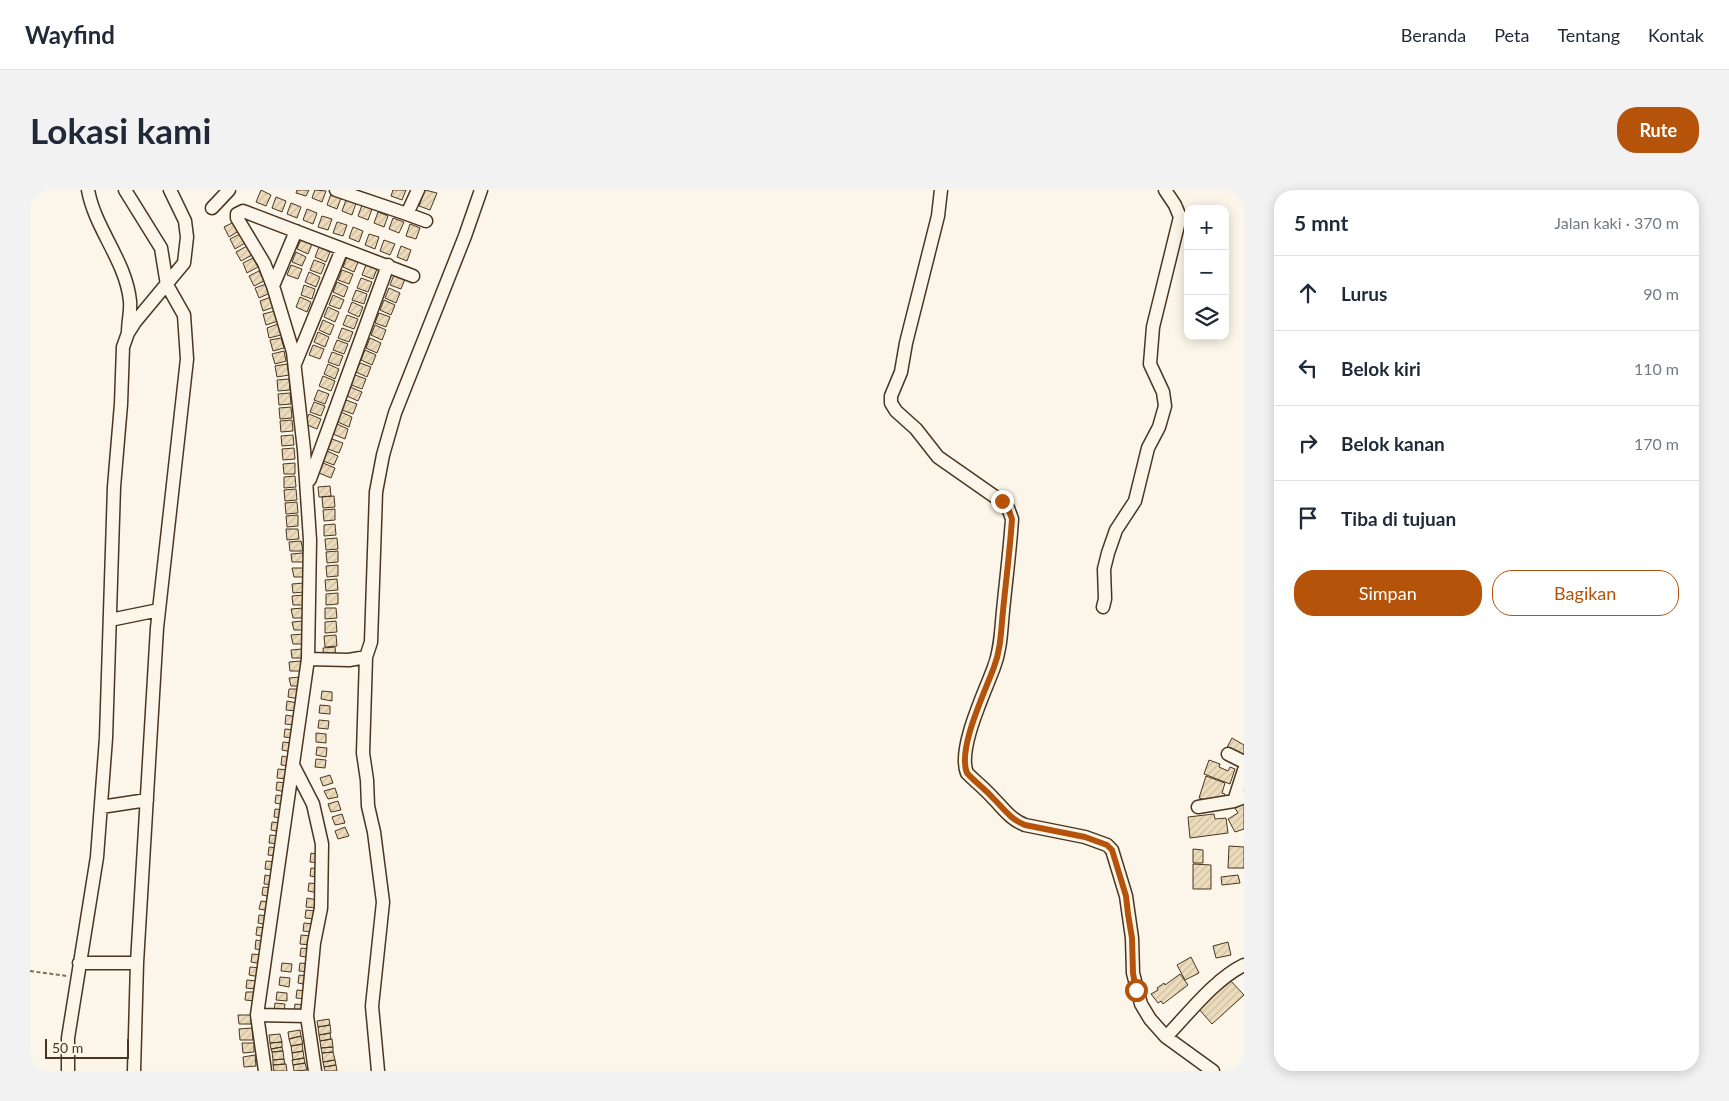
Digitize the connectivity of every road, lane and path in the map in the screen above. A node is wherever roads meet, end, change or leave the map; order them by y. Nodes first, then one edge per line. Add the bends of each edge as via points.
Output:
1 (88, 190) edge
2 (125, 190) edge
3 (170, 190) edge
4 (229, 190) edge
5 (336, 190) edge
6 (418, 190) edge
7 (481, 190) edge
8 (941, 190) edge
9 (1166, 190) edge
10 (361, 194) edge
11 (212, 208) dead end
12 (407, 214) junction
13 (426, 221) dead end
14 (296, 231) junction
15 (342, 249) junction
16 (388, 265) junction
17 (413, 276) dead end
18 (167, 285) junction
19 (273, 286) junction
20 (128, 333) junction
21 (294, 366) junction
22 (305, 485) junction
23 (1103, 607) dead end
24 (159, 610) junction
25 (110, 620) junction
26 (366, 657) junction
27 (308, 659) junction
28 (1228, 754) dead end
29 (1244, 762) edge
30 (294, 767) junction
31 (1244, 770) edge
32 (1239, 799) edge
33 (147, 800) junction
34 (101, 807) junction
35 (1198, 807) dead end
36 (137, 963) junction
37 (79, 964) junction
38 (1244, 965) edge
39 (30, 971) edge
40 (77, 977) junction
41 (257, 1015) junction
42 (307, 1016) junction
43 (1166, 1036) junction
44 (68, 1071) edge
45 (134, 1071) edge
46 (265, 1071) edge
47 (315, 1071) edge
48 (378, 1071) edge
49 (1213, 1071) edge

1 - 20 street via 90,206 125,281 130,301
2 - 18 street via 161,248
3 - 18 street via 185,221 187,238 184,263
4 - 11 street
5 - 10 street
6 - 12 street
7 - 26 street via 394,413 383,455 376,492 372,642
8 - 43 street via 938,216 901,372 890,399 896,411 938,456 1002,501 1012,519 1000,646 975,716 964,758 965,768 1017,822 1085,837 1112,850 1126,896 1133,973 1140,1004
9 - 23 street via 1180,217 1153,327 1150,364 1166,406 1148,448 1135,501 1116,530 1108,553 1104,569
10 - 12 street
12 - 13 street
14 - 15 street
14 - 19 street
14 - 19 street via 243,211 237,214
15 - 16 street
15 - 21 street
16 - 17 street
16 - 22 street via 310,479
18 - 20 street
18 - 24 street via 184,315 187,358
19 - 21 street via 293,352
20 - 25 street via 123,347 114,486
21 - 22 street
22 - 27 street via 310,540
24 - 25 street
24 - 33 street
25 - 34 street
26 - 27 street
26 - 48 street via 363,753 383,902 372,1006
27 - 30 street
28 - 29 street
30 - 41 street
30 - 42 street via 313,804 322,844 321,908
31 - 32 street
32 - 35 street
33 - 34 street
33 - 36 street
34 - 37 street via 96,869
36 - 37 street
36 - 45 street
37 - 40 street
38 - 43 street via 1233,970
39 - 40 path
40 - 44 street via 68,1038
41 - 42 street
41 - 46 street
42 - 47 street
43 - 49 street

